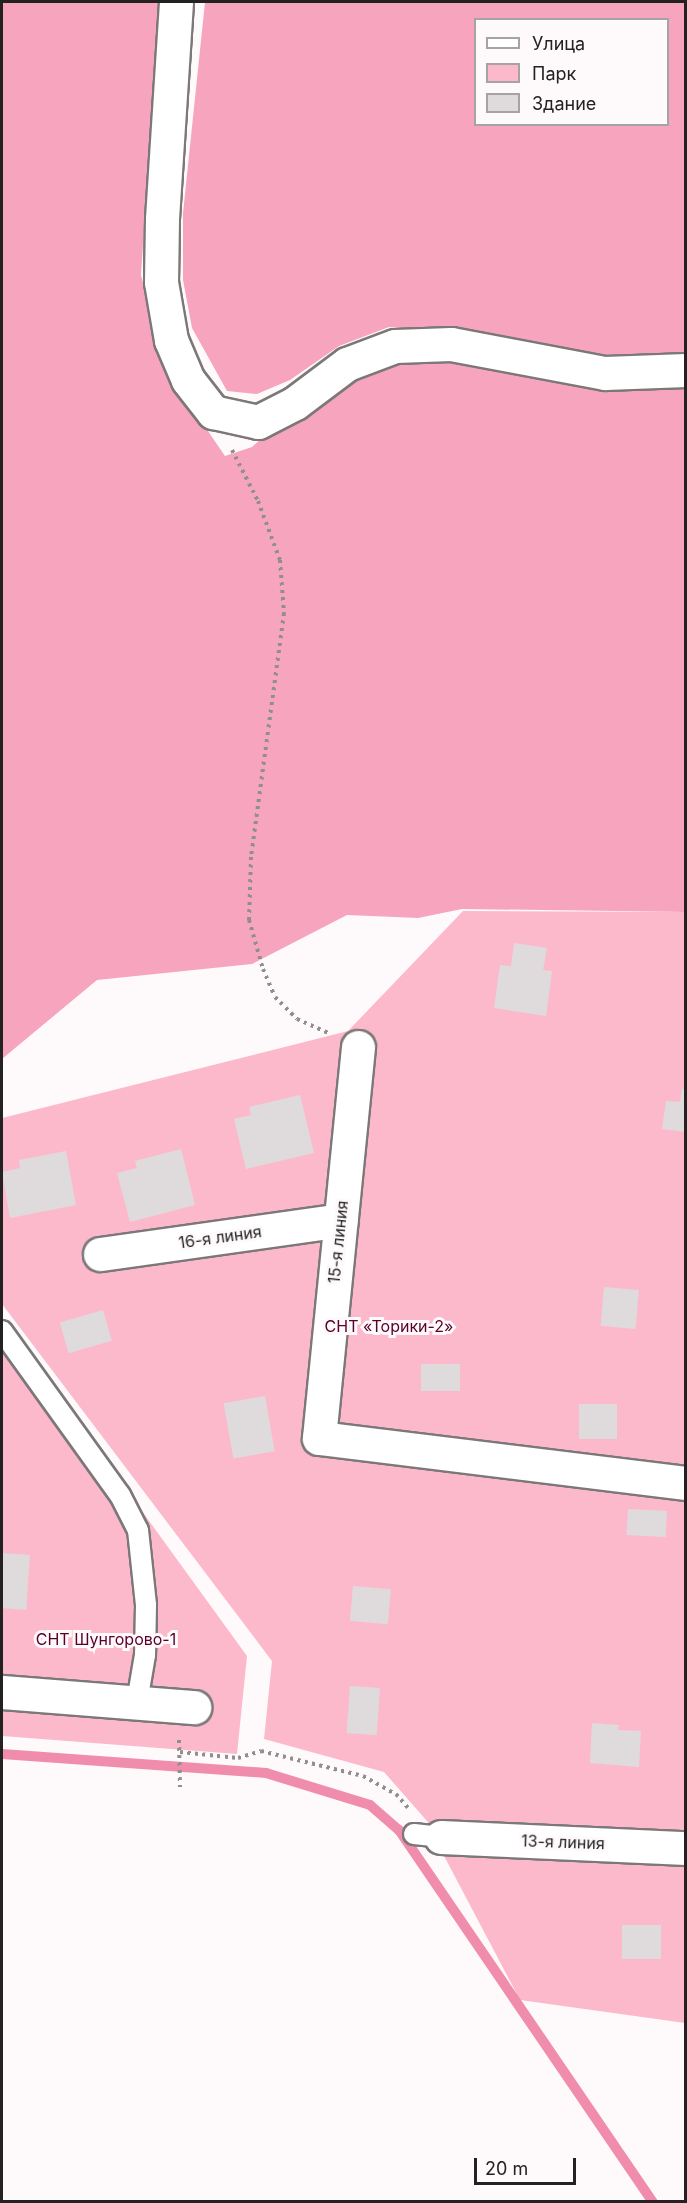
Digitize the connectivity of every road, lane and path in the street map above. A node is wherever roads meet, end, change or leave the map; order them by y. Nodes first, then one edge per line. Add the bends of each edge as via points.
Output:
1 (176, 2) edge
2 (686, 370) edge
3 (213, 412) junction
4 (358, 1047) joint
5 (340, 1220) junction
6 (100, 1254) dead end
7 (2, 1331) edge
8 (686, 1483) edge
9 (2, 1692) edge
10 (137, 1702) junction
11 (194, 1707) dead end
12 (180, 1787) dead end
13 (429, 1836) joint
14 (685, 1843) edge

1 - 3 street via 160,282 171,340 189,380
2 - 3 street via 606,374 452,344 395,346 347,364 296,403 258,422
3 - 4 path via 258,501 280,560 283,603 251,857 249,920 275,997 297,1019
4 - 5 street, 15-я линия
5 - 6 street, 16-я линия
5 - 8 street, 15-я линия via 319,1438
7 - 10 lane via 120,1494 138,1530 146,1605 145,1655
9 - 10 street
10 - 11 street
12 - 13 path via 180,1752 238,1758 261,1751 363,1776 396,1794
13 - 14 street, 13-я линия

